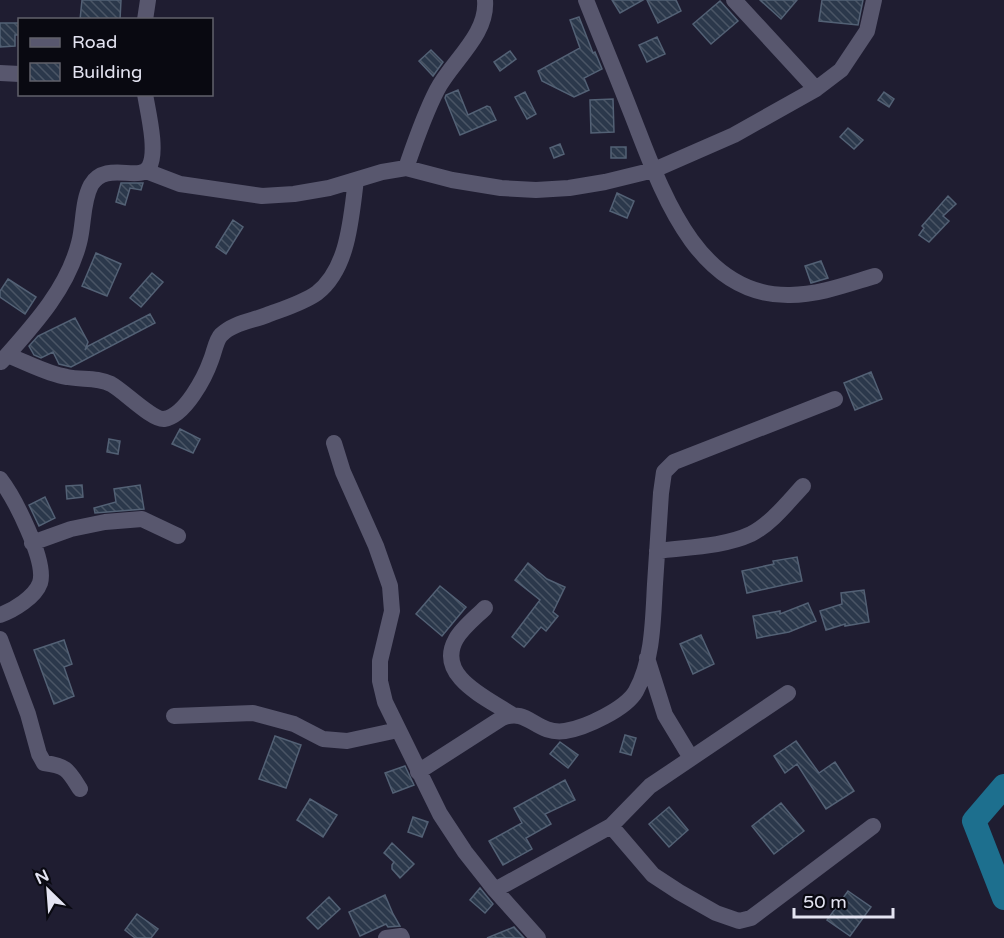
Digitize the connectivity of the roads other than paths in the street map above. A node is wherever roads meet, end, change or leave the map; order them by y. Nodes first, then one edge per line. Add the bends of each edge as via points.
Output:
1 (148, 0) edge
2 (485, 0) edge
3 (586, 0) edge
4 (734, 0) edge
5 (874, 0) edge
6 (145, 18) edge
7 (0, 73) edge
8 (18, 74) edge
9 (816, 88) junction
10 (146, 96) edge
11 (406, 168) junction
12 (654, 170) junction
13 (146, 171) junction
14 (356, 180) junction
15 (875, 276) dead end
16 (4, 359) edge
17 (835, 399) dead end
18 (334, 443) dead end
19 (0, 479) edge
20 (803, 486) dead end
21 (178, 536) dead end
22 (33, 543) junction
23 (657, 551) junction
24 (485, 608) dead end
25 (0, 615) edge
26 (0, 639) edge
27 (647, 658) junction
28 (788, 693) dead end
29 (512, 714) junction
30 (174, 716) dead end
31 (398, 730) junction
32 (691, 758) junction
33 (418, 772) junction
34 (80, 789) dead end
35 (611, 826) junction
36 (873, 826) dead end
37 (495, 890) junction
38 (386, 938) edge
39 (402, 938) edge
40 (538, 938) edge

1 - 6 street
2 - 11 street via 481,24 438,88
3 - 12 street
4 - 9 street
5 - 9 street via 867,31 841,70
7 - 8 street
9 - 12 street via 734,135
10 - 13 street via 152,144
11 - 12 street via 452,180 536,190 605,182
11 - 14 street
12 - 15 street via 674,214 703,256 744,285 790,295 827,290
13 - 14 street via 180,183 262,196 294,194
13 - 16 street via 108,172 90,186 79,244 67,276 37,323
14 - 16 street via 344,251 330,281 315,294 232,327 219,336 205,376 189,400 167,418 153,414 100,379 66,377
17 - 23 street via 674,462 664,472
18 - 31 street via 390,586 392,611 380,661 380,681
19 - 22 street
20 - 23 street via 751,534
21 - 22 street via 142,519 71,529
22 - 25 street via 40,582 29,597
23 - 27 street
24 - 29 street via 456,638 452,668 465,683
26 - 34 street via 39,754 44,763 63,765
27 - 29 street via 635,693 597,720 566,731 544,730 519,714
27 - 32 street via 665,715
28 - 32 street
29 - 33 street
30 - 31 street via 253,713 294,724 323,739 347,741
31 - 33 street
32 - 35 street via 650,786
33 - 37 street via 440,814
35 - 36 street via 652,875 716,913 739,921 751,918
35 - 37 street
37 - 40 street
38 - 39 street

